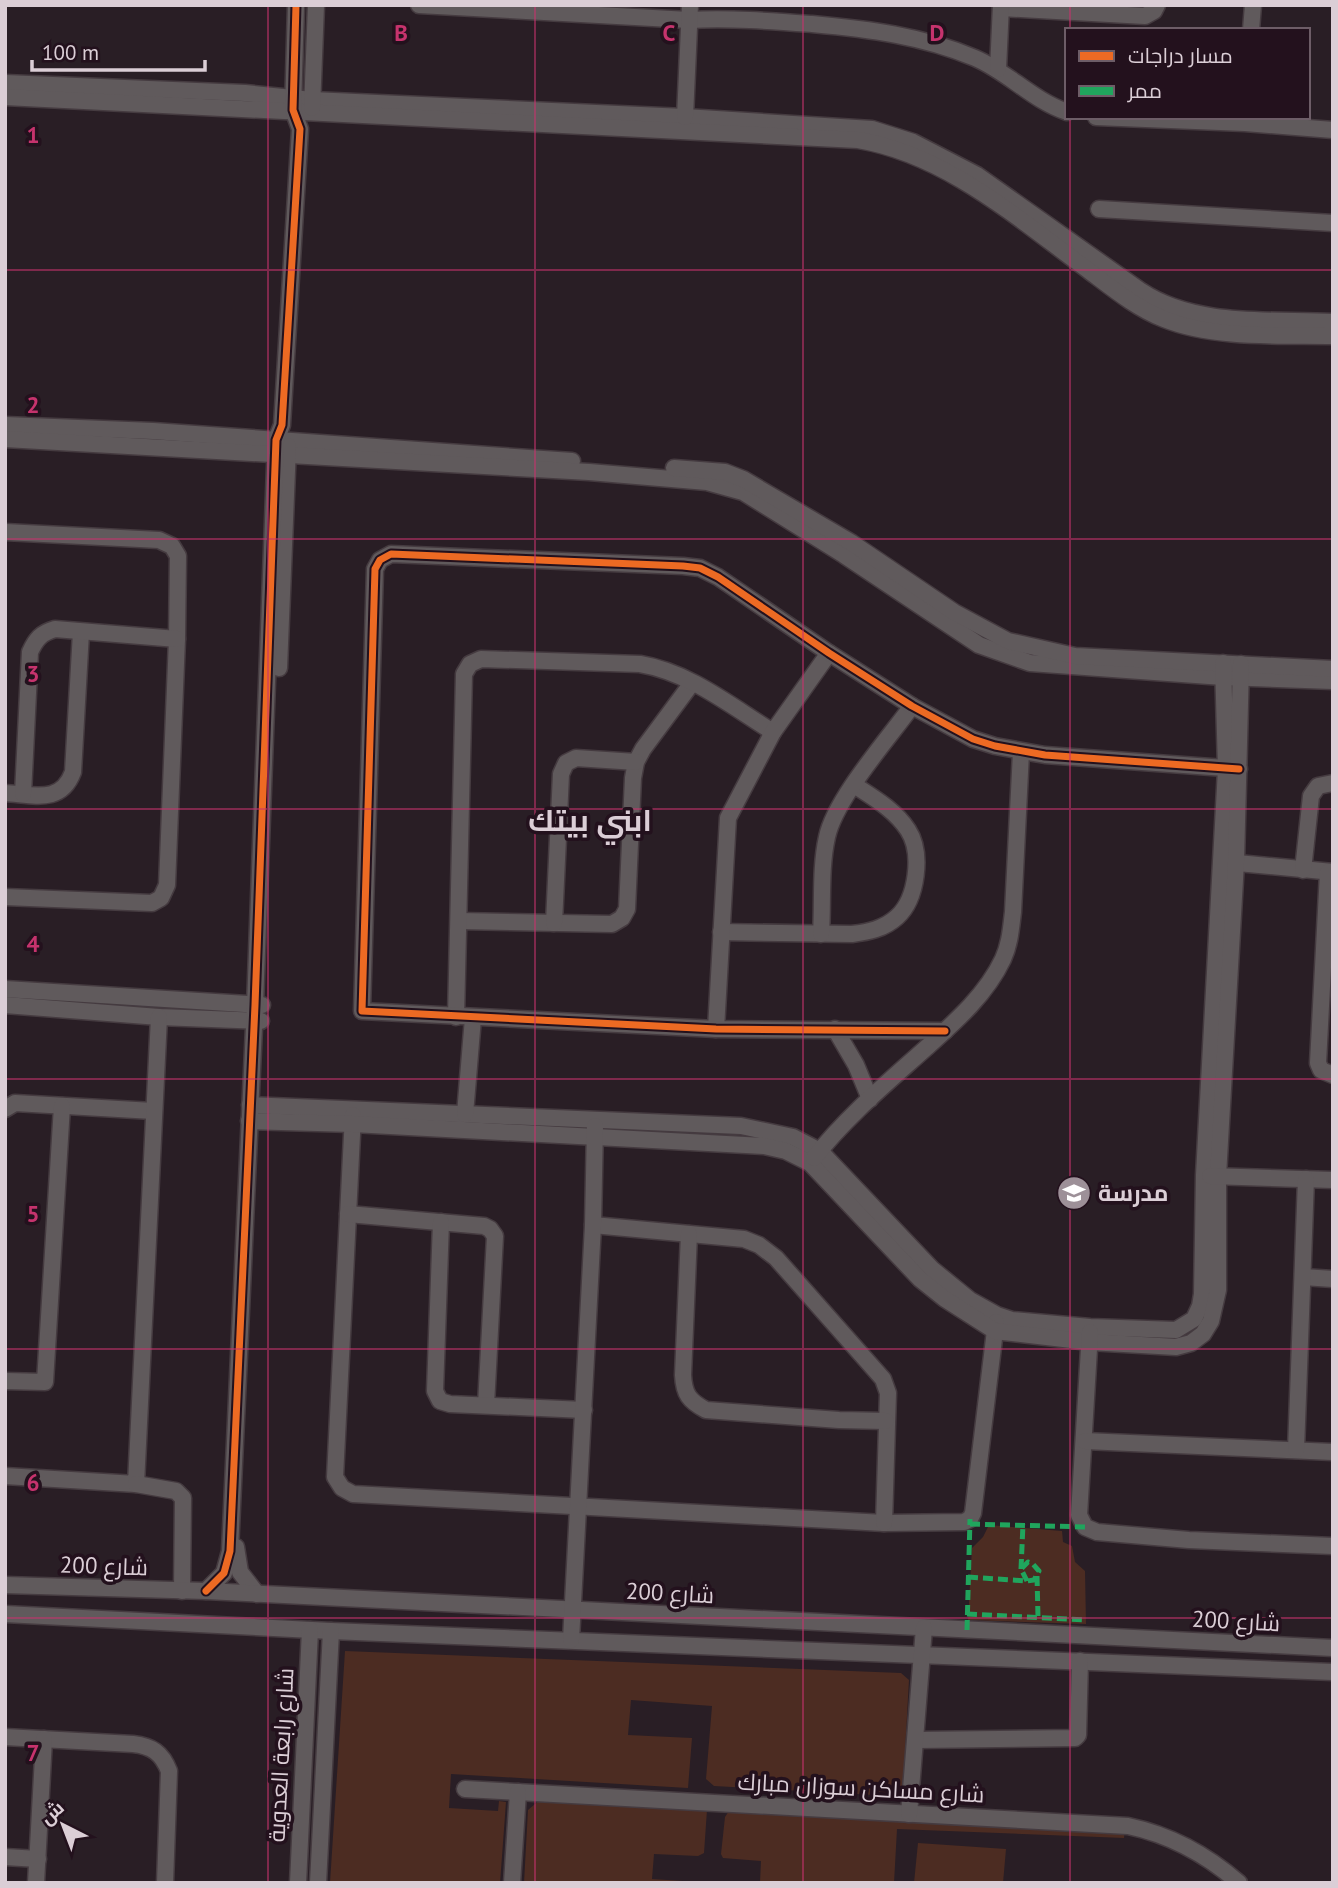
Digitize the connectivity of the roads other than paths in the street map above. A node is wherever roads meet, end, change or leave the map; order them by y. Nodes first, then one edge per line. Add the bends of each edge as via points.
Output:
1 (296, 5) edge
2 (316, 5) edge
3 (419, 5) edge
4 (1157, 5) edge
5 (1253, 5) edge
6 (1001, 6) edge
7 (1102, 9) edge
8 (689, 12) edge
9 (777, 13) edge
10 (1251, 28) edge
11 (998, 69) junction
12 (5, 83) edge
13 (5, 97) edge
14 (293, 104) junction
15 (312, 106) junction
16 (1065, 111) edge
17 (685, 117) junction
18 (1195, 119) edge
19 (1245, 120) edge
20 (300, 130) junction
21 (1333, 130) edge
22 (809, 131) junction
23 (1099, 209) dead end
24 (1333, 223) edge
25 (1333, 322) edge
26 (1255, 326) junction
27 (1333, 336) edge
28 (5, 425) edge
29 (5, 439) edge
30 (282, 448) junction
31 (5, 532) edge
32 (81, 632) junction
33 (177, 639) junction
34 (829, 653) junction
35 (1333, 669) edge
36 (1223, 670) junction
37 (1241, 670) junction
38 (1333, 681) edge
39 (692, 683) junction
40 (912, 706) junction
41 (773, 732) junction
42 (1021, 752) junction
43 (636, 762) junction
44 (1233, 769) junction
45 (1333, 783) edge
46 (854, 785) junction
47 (5, 793) edge
48 (23, 794) junction
49 (1228, 862) junction
50 (1303, 870) junction
51 (1331, 872) edge
52 (5, 897) edge
53 (459, 921) junction
54 (554, 923) junction
55 (721, 932) junction
56 (821, 934) junction
57 (5, 989) edge
58 (5, 1005) edge
59 (258, 1013) junction
60 (159, 1017) junction
61 (456, 1017) junction
62 (473, 1018) junction
63 (716, 1029) junction
64 (835, 1029) junction
65 (945, 1031) junction
66 (1333, 1075) edge
67 (870, 1099) junction
68 (62, 1106) junction
69 (5, 1109) edge
70 (153, 1111) junction
71 (254, 1112) junction
72 (465, 1114) junction
73 (353, 1116) junction
74 (594, 1128) junction
75 (815, 1157) junction
76 (1211, 1176) junction
77 (1307, 1179) junction
78 (1333, 1180) edge
79 (348, 1214) junction
80 (441, 1222) junction
81 (593, 1225) junction
82 (689, 1234) junction
83 (1303, 1277) junction
84 (1333, 1279) edge
85 (996, 1323) junction
86 (1090, 1335) junction
87 (5, 1381) edge
88 (486, 1405) junction
89 (584, 1410) junction
90 (886, 1421) junction
91 (1085, 1441) junction
92 (1296, 1451) junction
93 (1333, 1452) edge
94 (5, 1476) edge
95 (136, 1484) junction
96 (578, 1506) junction
97 (884, 1523) junction
98 (1333, 1546) edge
99 (5, 1585) edge
100 (64, 1587) junction
101 (182, 1591) junction
102 (206, 1591) junction
103 (257, 1594) junction
104 (572, 1611) junction
105 (5, 1614) edge
106 (63, 1617) junction
107 (924, 1628) junction
108 (310, 1630) junction
109 (331, 1631) junction
110 (571, 1640) junction
111 (1333, 1648) edge
112 (923, 1654) junction
113 (1080, 1661) junction
114 (1333, 1672) edge
115 (308, 1676) junction
116 (329, 1677) junction
117 (5, 1737) edge
118 (44, 1740) junction
119 (916, 1740) junction
120 (466, 1789) dead end
121 (518, 1792) junction
122 (909, 1814) junction
123 (5, 1857) edge
124 (38, 1859) junction
125 (36, 1883) edge
126 (165, 1883) edge
127 (298, 1883) edge
128 (318, 1883) edge
129 (512, 1883) edge
130 (1239, 1883) edge

1 - 14 street
2 - 15 street
3 - 8 street
4 - 7 street via 1146,16
5 - 10 street
6 - 7 street
6 - 11 street
8 - 9 street via 726,18
8 - 17 street
9 - 11 street via 912,38
11 - 16 street via 1042,102
12 - 14 street via 246,93
13 - 14 street
14 - 15 street
14 - 20 street
15 - 17 street
15 - 20 street
15 - 22 street
17 - 22 street
18 - 19 street
19 - 21 street
20 - 30 street
22 - 26 street via 864,128 903,138 977,175 1164,304
23 - 24 street
25 - 26 street
26 - 27 street
28 - 30 street via 153,431
29 - 30 street
30 - 36 street via 725,472 1008,641 1075,656
30 - 59 street
31 - 33 street via 159,540 172,546 178,555
32 - 33 street
32 - 48 street via 74,772 64,790 54,795
32 - 48 street via 44,632 30,652
33 - 52 street via 167,885 161,898 152,903
34 - 40 street
34 - 41 street
34 - 61 street via 700,568 391,554 380,560 375,569 361,1009
35 - 37 street
36 - 37 street
36 - 44 street
37 - 38 street
37 - 44 street
39 - 41 street
39 - 43 street
39 - 53 street via 640,664 481,659 470,664 464,674
40 - 42 street via 973,739
40 - 46 street
41 - 55 street via 727,818
42 - 44 street
42 - 65 street via 1011,933 990,982
43 - 54 street via 627,909 612,924
43 - 54 street via 576,758 566,764 561,774
44 - 49 street
45 - 50 street via 1318,786 1311,796
46 - 56 street via 827,836
46 - 56 street via 894,812 907,829 915,849 915,874 899,916 886,925 870,932
47 - 48 street
49 - 50 street
49 - 76 street
50 - 51 street
51 - 66 street via 1318,1063 1321,1070
53 - 54 street
53 - 61 street
55 - 56 street
55 - 63 street
57 - 59 street
58 - 60 street
59 - 60 street
59 - 71 street
60 - 70 street
61 - 62 street
62 - 63 street
62 - 72 street
63 - 64 street
64 - 65 street
64 - 67 street
65 - 67 street
67 - 75 street
68 - 69 street via 15,1102
68 - 70 street
68 - 87 street via 45,1382
70 - 95 street
71 - 73 street
71 - 102 street via 230,1552 224,1573
71 - 103 street via 236,1553 240,1572
72 - 73 street
72 - 74 street
73 - 74 street
73 - 79 street
74 - 75 street via 741,1126 793,1137
74 - 81 street
75 - 85 street
76 - 77 street
76 - 86 street via 1202,1294 1194,1318 1176,1330
77 - 78 street
77 - 83 street
79 - 80 street
79 - 96 street via 335,1477 342,1488 353,1494
80 - 88 street via 435,1391 440,1401 450,1404
80 - 88 street via 484,1226 495,1236
81 - 82 street
81 - 89 street
82 - 90 street via 744,1239 776,1258 883,1378 888,1393
82 - 90 street via 683,1375 691,1401 706,1410
83 - 84 street
83 - 92 street
85 - 86 street via 1013,1320
85 - 97 street via 970,1519
86 - 91 street
88 - 89 street
89 - 96 street
90 - 97 street
91 - 92 street
91 - 98 street via 1079,1516 1091,1530
92 - 93 street
94 - 95 street
95 - 101 street via 176,1491 183,1498
96 - 97 street
96 - 104 street
99 - 100 street, شارع 200
100 - 101 street, شارع 200
100 - 106 street
101 - 102 street, شارع 200
102 - 103 street, شارع 200
103 - 104 street, شارع 200
104 - 107 street, شارع 200
104 - 110 street
105 - 106 street, شارع 200
106 - 108 street, شارع 200
107 - 111 street, شارع 200
107 - 112 street
108 - 109 street, شارع 200
108 - 115 street, شارع رابعة العدوية
109 - 110 street, شارع 200
109 - 116 street, شارع رابعة العدوية
110 - 112 street, شارع 200
112 - 113 street, شارع 200
112 - 119 street
113 - 114 street, شارع 200
113 - 119 street via 1075,1738
115 - 116 street
115 - 127 street, شارع رابعة العدوية
116 - 128 street, شارع رابعة العدوية
117 - 118 street
118 - 124 street
118 - 126 street via 145,1745 164,1760 169,1771
119 - 122 street
120 - 121 street, شارع مساكن سوزان مبارك
121 - 122 street, شارع مساكن سوزان مبارك
121 - 129 street
122 - 130 street, شارع مساكن سوزان مبارك via 1128,1826 1181,1843
123 - 124 street
124 - 125 street

